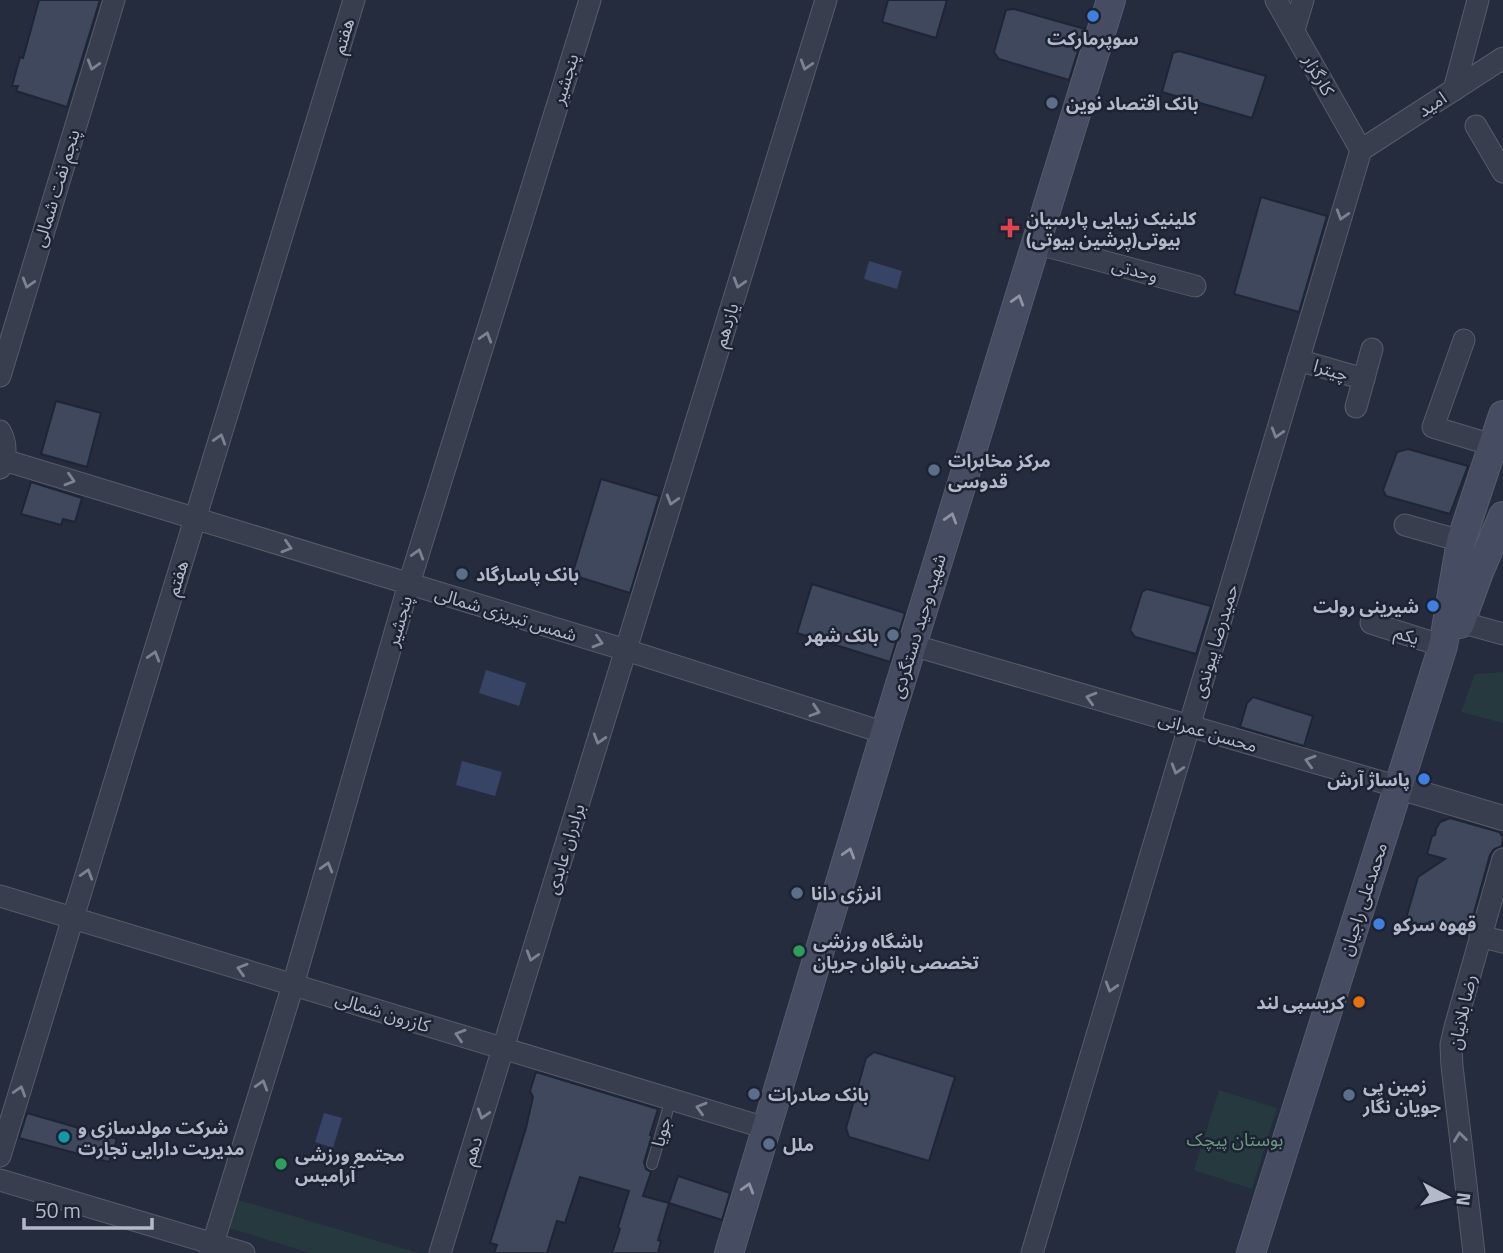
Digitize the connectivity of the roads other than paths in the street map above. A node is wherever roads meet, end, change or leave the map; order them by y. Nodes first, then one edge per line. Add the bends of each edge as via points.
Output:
1 (114, 0) edge
2 (354, 0) edge
3 (590, 0) edge
4 (826, 0) edge
5 (1111, 0) edge
6 (1276, 0) edge
7 (1303, 0) edge
8 (1478, 0) edge
9 (1294, 30) junction
10 (1503, 58) edge
11 (1454, 90) junction
12 (1476, 127) dead end
13 (1361, 150) junction
14 (1503, 172) edge
15 (1035, 243) junction
16 (1195, 286) dead end
17 (1464, 340) dead end
18 (1372, 349) dead end
19 (1298, 360) junction
20 (0, 376) edge
21 (1364, 379) junction
22 (1356, 407) dead end
23 (1503, 415) edge
24 (0, 431) edge
25 (1492, 446) junction
26 (2, 464) edge
27 (1503, 516) edge
28 (196, 519) junction
29 (1405, 525) dead end
30 (1481, 565) edge
31 (409, 584) junction
32 (1460, 622) junction
33 (1371, 623) dead end
34 (1503, 634) edge
35 (912, 645) junction
36 (1443, 646) junction
37 (626, 650) junction
38 (1189, 726) junction
39 (885, 733) junction
40 (1405, 789) junction
41 (1503, 818) edge
42 (1503, 859) edge
43 (0, 896) edge
44 (74, 919) junction
45 (1480, 936) junction
46 (1503, 942) edge
47 (293, 985) junction
48 (503, 1048) junction
49 (671, 1099) junction
50 (766, 1128) junction
51 (0, 1156) edge
52 (652, 1164) dead end
53 (0, 1180) edge
54 (212, 1248) edge
55 (244, 1253) edge
56 (440, 1253) edge
57 (729, 1253) edge
58 (1032, 1253) edge
59 (1251, 1253) edge
60 (1264, 1253) edge
61 (1474, 1253) edge

1 -> 20 street, پنجم نفت شمالی
28 -> 2 street, هفتم
31 -> 3 street, پنجشیر
4 -> 37 street, یازدهم
5 - 15 main road, شهید وحید دستگردی
6 - 9 street, کارگزار
7 - 9 street
8 - 11 street
9 - 13 street, کارگزار
10 - 11 street, امید
11 - 13 street, امید
12 - 14 street
13 -> 19 street, حمیدرضا پیوندی
15 - 16 street, وحدتی
35 -> 15 main road, شهید وحید دستگردی
17 - 25 street via 1433,427
18 - 21 street, چیترا
19 - 21 street, چیترا
19 -> 38 street, حمیدرضا پیوندی
21 - 22 street, چیترا
23 - 25 main road
24 - 26 street via 6,451
25 - 30 main road
26 -> 28 street, شمس تبریزی شمالی
27 - 30 main road
28 -> 31 street, شمس تبریزی شمالی
44 -> 28 street, هفتم
29 - 30 street
30 - 32 main road, محمدعلی راجیان
30 - 36 main road, محمدعلی راجیان via 1446,618
31 -> 37 street, شمس تبریزی شمالی
47 -> 31 street, پنجشیر
32 - 34 street
32 - 40 main road, محمدعلی راجیان
33 - 36 street, یکم
38 -> 35 street, محسن عمرانی
35 - 39 main road, شهید وحید دستگردی
36 - 40 main road, محمدعلی راجیان
37 -> 39 street, شمس تبریزی شمالی
37 -> 48 street, برادران عابدی
40 -> 38 street, محسن عمرانی
38 -> 58 street, حمیدرضا پیوندی
50 -> 39 main road, شهید وحید دستگردی
40 - 41 street, محسن عمرانی
40 - 59 main road, محمدعلی راجیان
40 - 60 main road, محمدعلی راجیان
42 - 45 street, رضا بلانیان
43 - 44 street, کازرون شمالی
47 -> 44 street, کازرون شمالی
51 -> 44 street, هفتم
45 - 46 street
61 -> 45 street, رضا بلانیان via 1451,1045
48 -> 47 street, کازرون شمالی
54 -> 47 street, پنجشیر
48 - 49 street, کازرون شمالی
48 -> 56 street, دهم
50 -> 49 street, کازرون شمالی
49 - 52 lane, جویا
57 -> 50 main road, شهید وحید دستگردی
53 - 54 street
54 - 55 street

